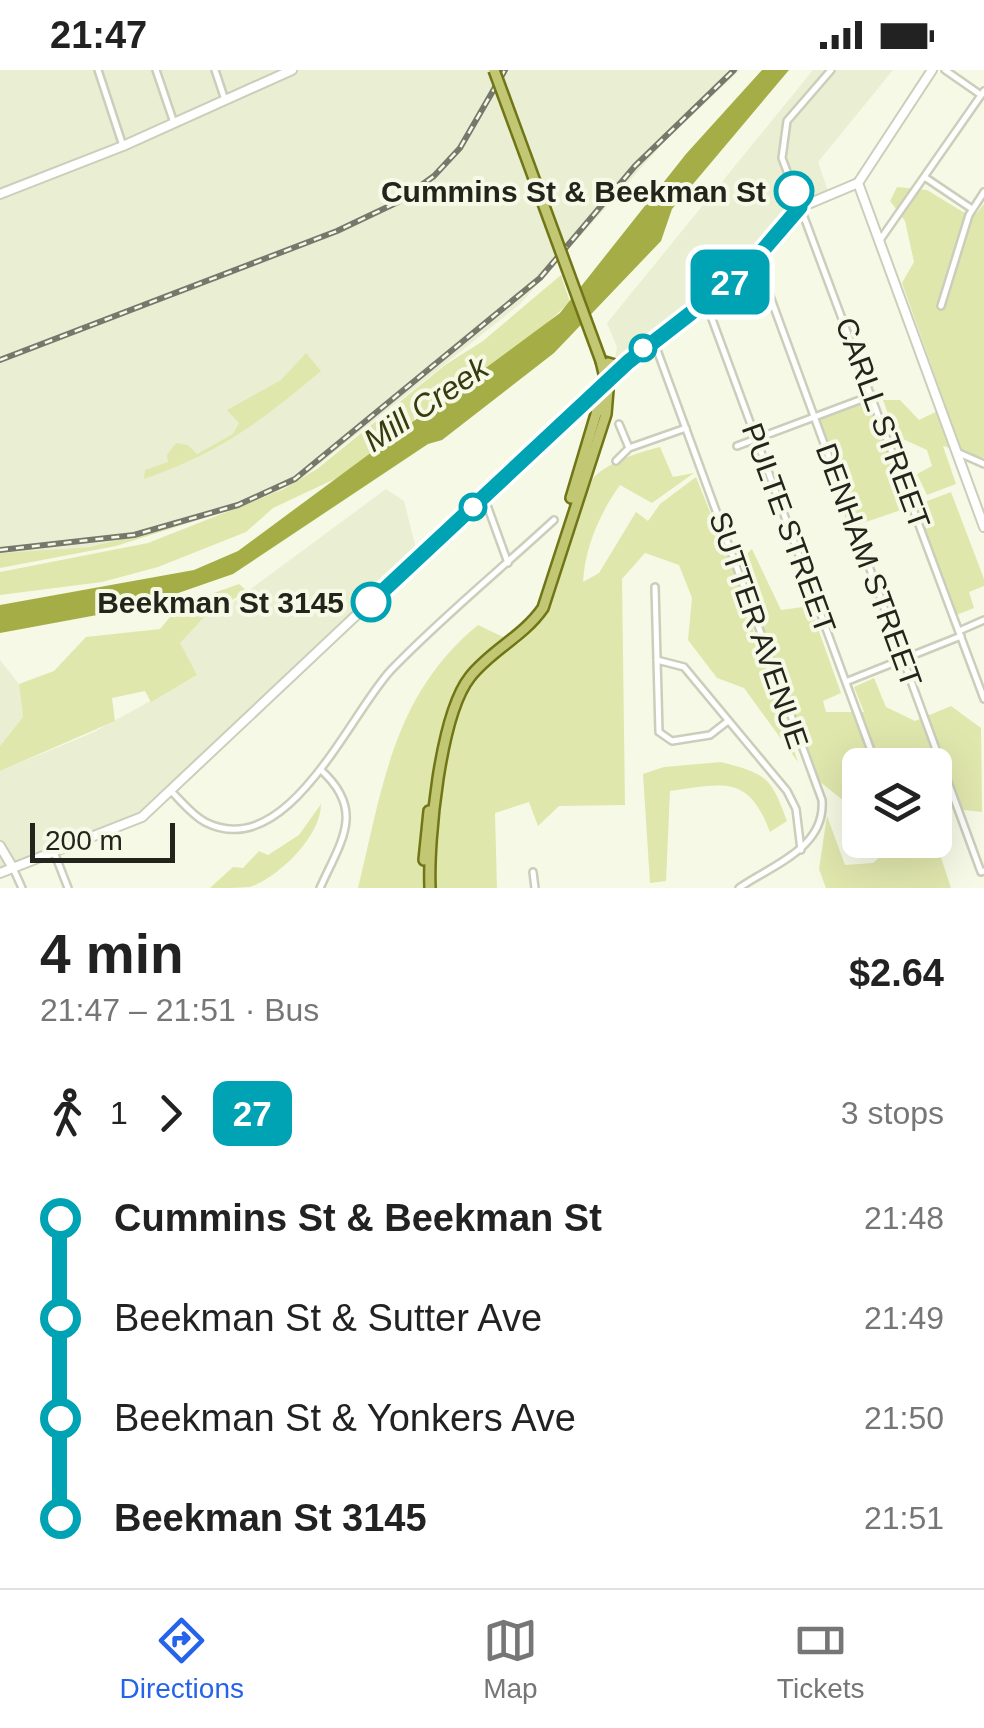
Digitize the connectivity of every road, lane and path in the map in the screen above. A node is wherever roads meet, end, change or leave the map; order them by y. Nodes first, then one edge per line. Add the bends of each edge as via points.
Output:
1 (98, 70) edge
2 (156, 70) edge
3 (214, 70) edge
4 (292, 70) edge
5 (494, 70) edge
6 (830, 70) edge
7 (932, 70) edge
8 (945, 70) edge
9 (982, 93) edge
10 (225, 101) junction
11 (174, 123) junction
12 (123, 146) junction
13 (926, 178) junction
14 (858, 183) junction
15 (1, 191) edge
16 (984, 192) edge
17 (800, 207) junction
18 (972, 209) junction
19 (879, 240) junction
20 (756, 258) junction
21 (705, 300) junction
22 (941, 306) dead end
23 (654, 339) junction
24 (603, 363) junction
25 (622, 367) junction
26 (606, 381) junction
27 (872, 396) junction
28 (586, 400) junction
29 (599, 411) junction
30 (814, 417) junction
31 (620, 424) dead end
32 (686, 428) junction
33 (756, 439) junction
34 (737, 446) dead end
35 (629, 448) junction
36 (956, 451) junction
37 (616, 461) dead end
38 (984, 464) edge
39 (484, 497) junction
40 (554, 520) dead end
41 (984, 527) edge
42 (508, 562) junction
43 (655, 587) dead end
44 (984, 620) edge
45 (960, 633) junction
46 (903, 659) junction
47 (657, 660) junction
48 (846, 681) junction
49 (984, 699) edge
50 (728, 721) junction
51 (870, 748) edge
52 (321, 770) junction
53 (171, 791) junction
54 (798, 830) junction
55 (814, 834) junction
56 (0, 846) edge
57 (801, 850) junction
58 (54, 852) junction
59 (13, 868) junction
60 (982, 871) edge
61 (533, 872) dead end
62 (0, 874) edge
63 (22, 888) edge
64 (68, 888) edge
65 (320, 888) edge
66 (428, 888) edge
67 (536, 888) edge
68 (739, 888) edge

1 - 12 street
2 - 11 street
3 - 10 street
4 - 10 main road
5 - 24 main road, bridge
6 - 17 street, CARLL STREET via 791,114 781,147
7 - 14 main road
8 - 9 street
9 - 13 street
10 - 11 main road
11 - 12 main road
12 - 15 main road
13 - 18 street
13 - 19 street
14 - 17 main road
14 - 19 main road
16 - 18 street
17 - 20 main road
17 - 27 street, CARLL STREET
18 - 22 street
19 - 36 main road
20 - 21 main road
20 - 30 street, DENHAM STREET
21 - 23 main road
21 - 33 street, PULTE STREET
23 - 25 main road
23 - 32 street, SUTTER AVENUE
24 - 25 main road
24 - 26 main road
25 - 26 main road
26 - 28 main road
26 - 29 main road
26 - 66 main road via 602,429 542,608 474,672 454,705
27 - 30 street
27 - 45 street, CARLL STREET
28 - 29 main road
28 - 39 main road
29 - 66 main road via 539,602 464,676 449,705 425,833
30 - 33 street
30 - 46 street, DENHAM STREET
31 - 35 street
32 - 35 street
32 - 55 street, SUTTER AVENUE via 818,788 822,814
33 - 34 street
33 - 48 street, PULTE STREET
35 - 37 street
36 - 38 street
36 - 41 main road
39 - 42 street
39 - 53 main road
40 - 42 street
42 - 52 street via 388,673
43 - 47 street
44 - 45 street
45 - 46 street
45 - 49 street, CARLL STREET
46 - 48 street
46 - 60 street, DENHAM STREET
47 - 50 street via 684,667
47 - 50 street via 662,736 704,736
48 - 51 street, PULTE STREET
50 - 54 street via 787,790
52 - 53 street via 280,812 238,828 204,822
52 - 65 street via 338,786 348,820
53 - 58 main road via 135,821
54 - 55 street
54 - 57 street
55 - 57 street
56 - 59 main road
57 - 68 street
58 - 59 main road
58 - 64 street
59 - 62 main road
59 - 63 street
61 - 67 street

